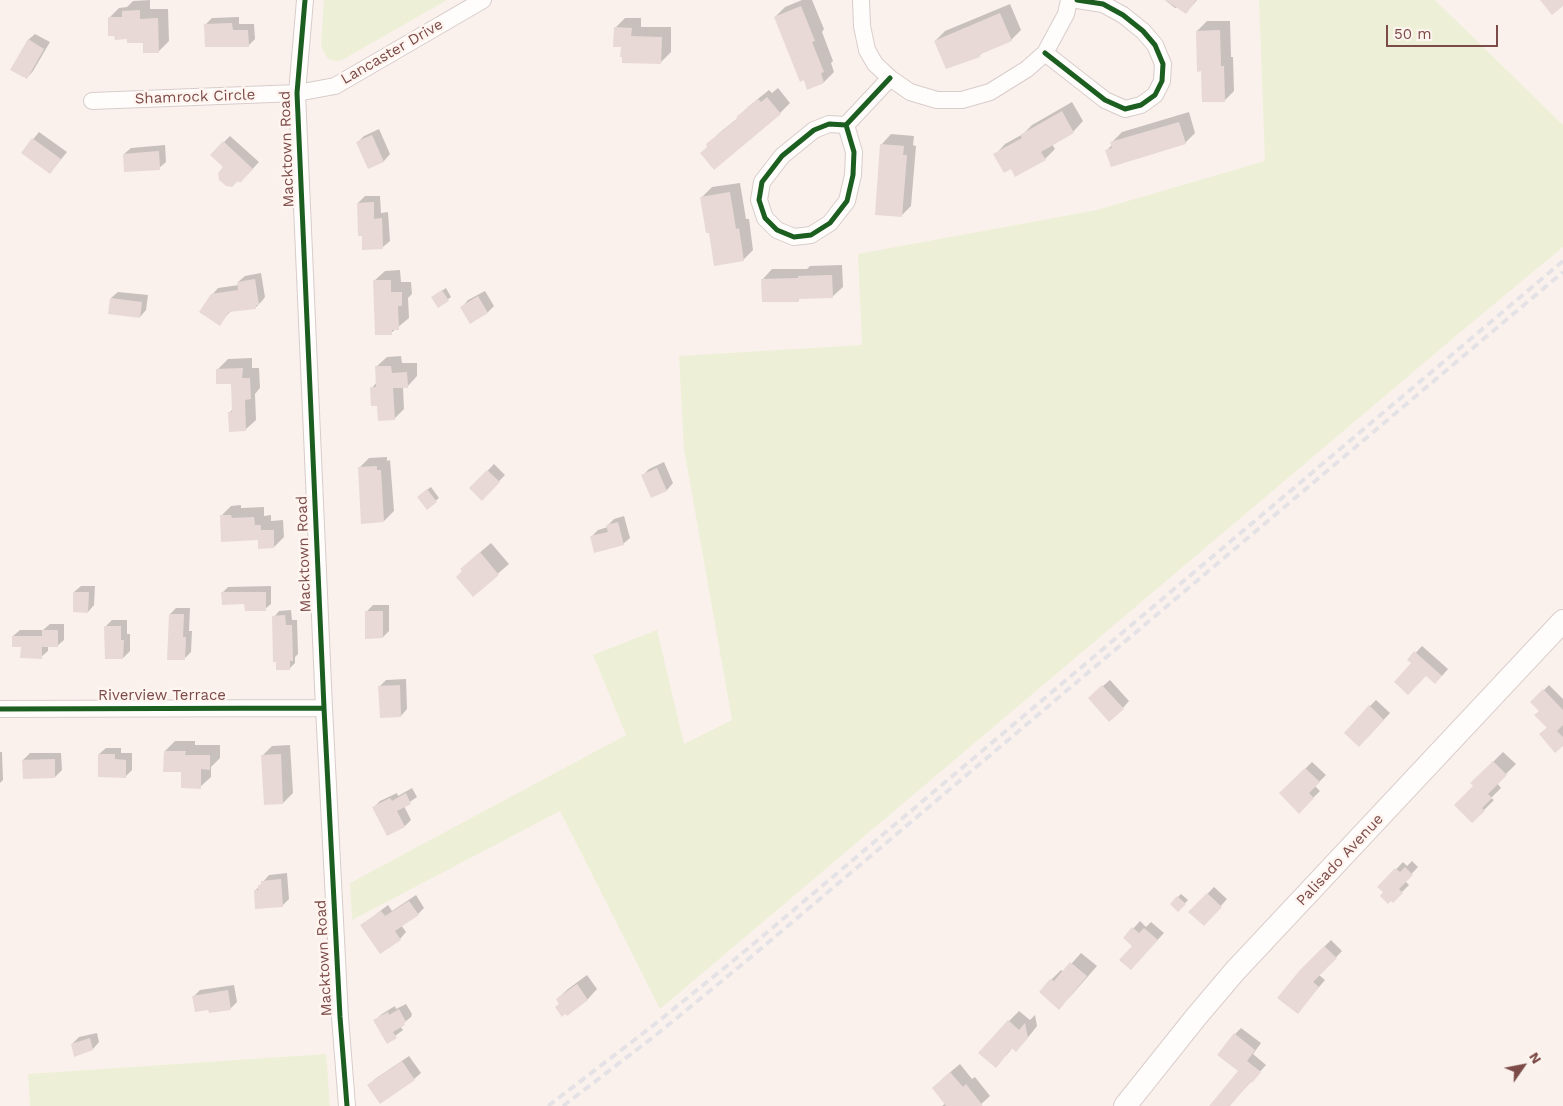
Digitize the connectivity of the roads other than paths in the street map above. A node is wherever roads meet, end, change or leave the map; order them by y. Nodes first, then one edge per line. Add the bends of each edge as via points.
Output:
1 (305, 0) edge
2 (483, 0) edge
3 (861, 0) edge
4 (1069, 0) edge
5 (1077, 0) edge
6 (1044, 53) junction
7 (890, 78) junction
8 (297, 93) junction
9 (92, 101) dead end
10 (846, 124) junction
11 (1563, 621) edge
12 (324, 708) junction
13 (0, 710) edge
14 (347, 1106) edge
15 (1125, 1106) edge

1 - 8 street, Macktown Road
2 - 8 street, Lancaster Drive via 335,86
3 - 7 street via 867,50 875,64
4 - 6 street via 1066,14
5 - 6 street via 1103,4 1143,31 1163,64 1162,81 1155,95 1141,105 1125,109 1105,100
6 - 7 street via 1027,69 990,92 962,100 938,100 919,95
7 - 10 street
8 - 9 street, Shamrock Circle
8 - 12 street, Macktown Road
10 - 10 street via 854,152 847,201 830,223 811,235 794,237 777,230 765,218 759,200 762,182 782,156 814,130 829,124
11 - 15 main road, Palisado Avenue via 1235,971
12 - 13 street, Riverview Terrace
12 - 14 street, Macktown Road

